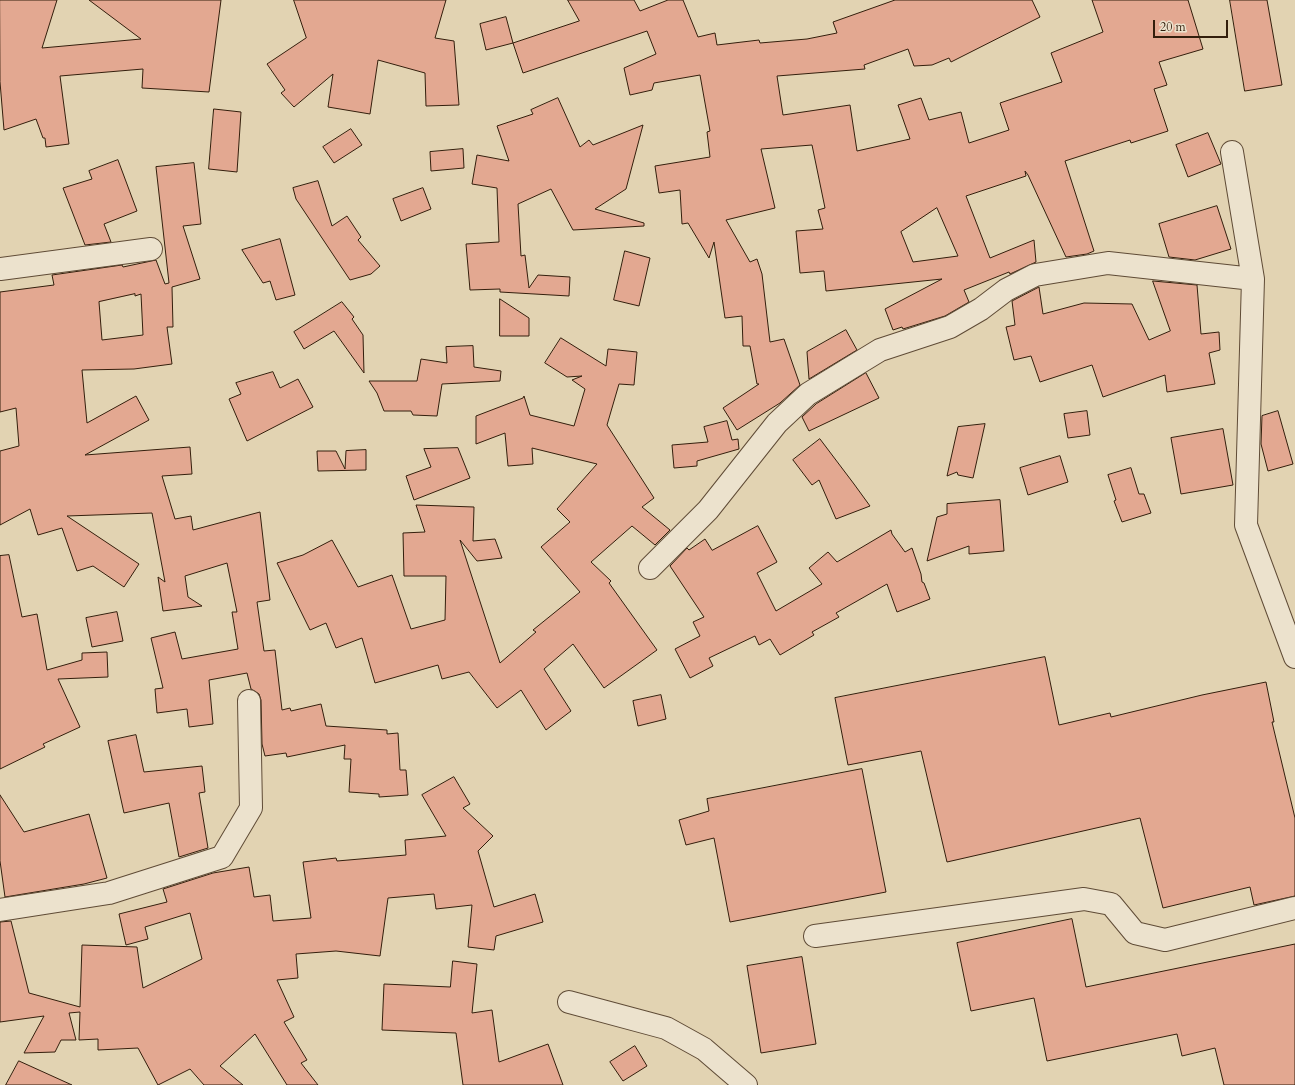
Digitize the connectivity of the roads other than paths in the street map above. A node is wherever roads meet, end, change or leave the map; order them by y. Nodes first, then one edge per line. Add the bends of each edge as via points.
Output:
1 (1232, 152) dead end
2 (151, 249) dead end
3 (0, 269) edge
4 (1253, 279) junction
5 (650, 568) dead end
6 (1295, 657) edge
7 (248, 701) dead end
8 (1295, 908) edge
9 (0, 910) edge
10 (815, 936) dead end
11 (569, 1002) dead end
12 (746, 1085) edge

1 - 4 street
2 - 3 street
4 - 5 street via 1108,263 1034,274 950,327 880,350 808,394 777,423 708,510
4 - 6 street via 1246,525
7 - 9 street via 251,808 222,857 109,893
8 - 10 street via 1165,940 1135,933 1110,904 1084,899
11 - 12 street via 666,1028 704,1049

